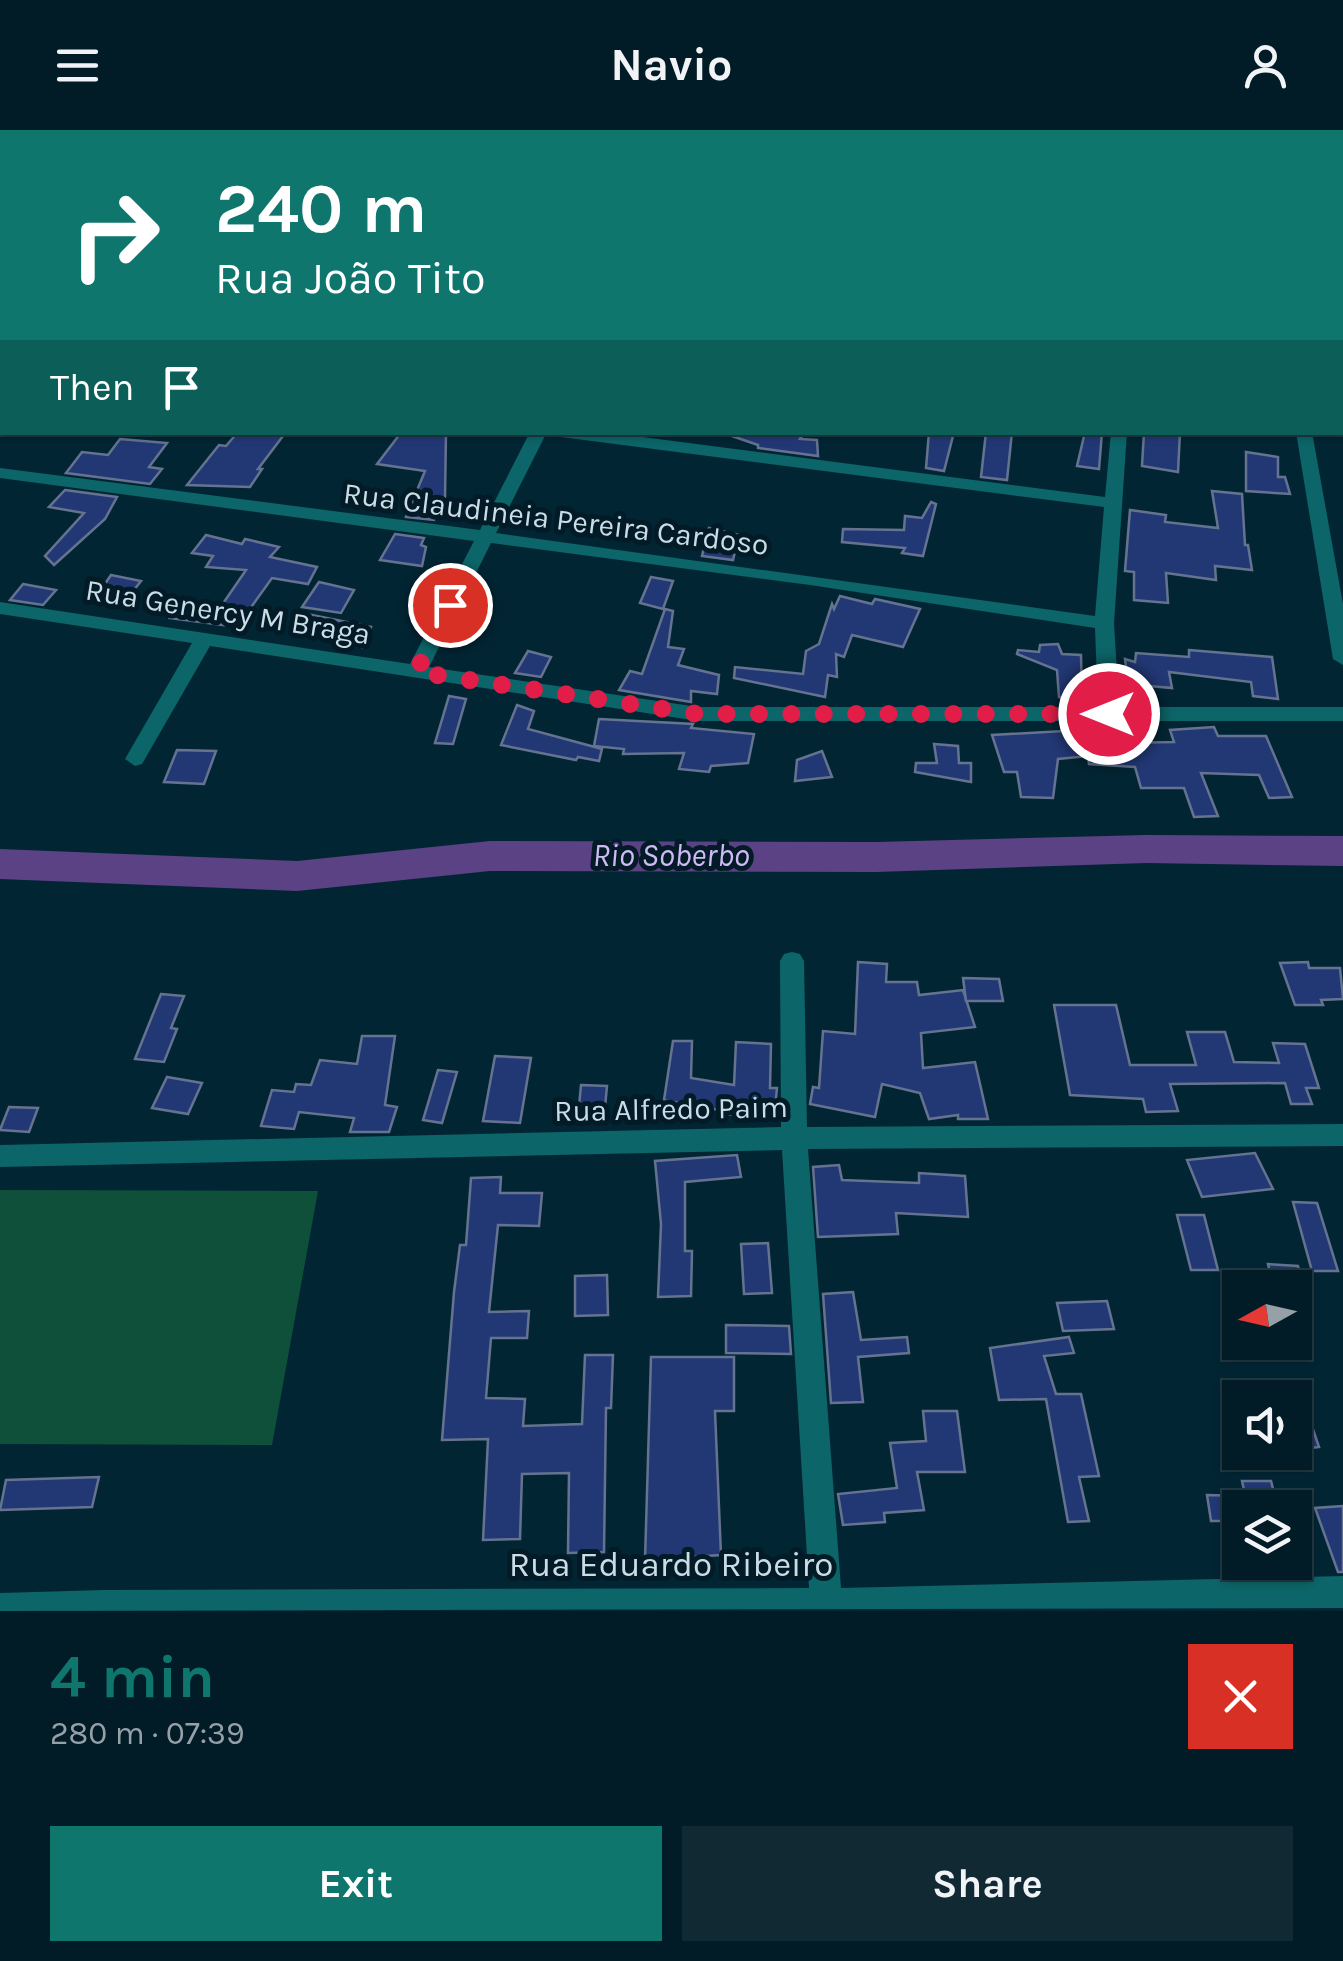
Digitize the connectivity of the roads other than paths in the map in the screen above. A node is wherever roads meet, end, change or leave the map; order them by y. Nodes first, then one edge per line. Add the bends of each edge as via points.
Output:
1 (537, 435) edge
2 (584, 435) edge
3 (1120, 435) edge
4 (1305, 435) edge
5 (0, 472) edge
6 (1113, 504) junction
7 (484, 538) junction
8 (0, 608) edge
9 (1104, 623) junction
10 (205, 638) junction
11 (1343, 658) edge
12 (416, 672) junction
13 (1109, 714) junction
14 (1343, 714) edge
15 (134, 760) dead end
16 (792, 961) dead end
17 (1343, 1135) edge
18 (794, 1138) junction
19 (0, 1156) edge
20 (1343, 1592) edge
21 (134, 1607) edge
22 (828, 1608) edge
23 (0, 1610) edge

1 - 7 street
2 - 6 street
3 - 6 street
4 - 11 street
5 - 7 street, Rua Claudineia Pereira Cardoso
6 - 9 street
7 - 9 street, Rua Claudineia Pereira Cardoso
7 - 12 street
8 - 10 street, Rua Genercy M Braga
9 - 13 street
10 - 12 street, Rua Genercy M Braga
10 - 15 street
12 - 13 street, Rua Genercy M Braga via 698,714
13 - 14 street, Rua Genercy M Braga
16 - 18 street
17 - 18 street, Rua Alfredo Paim
18 - 19 street, Rua Alfredo Paim
18 - 22 street
20 - 22 street, Rua Eduardo Ribeiro
21 - 22 street, Rua Eduardo Ribeiro
21 - 23 street, Rua Eduardo Ribeiro

